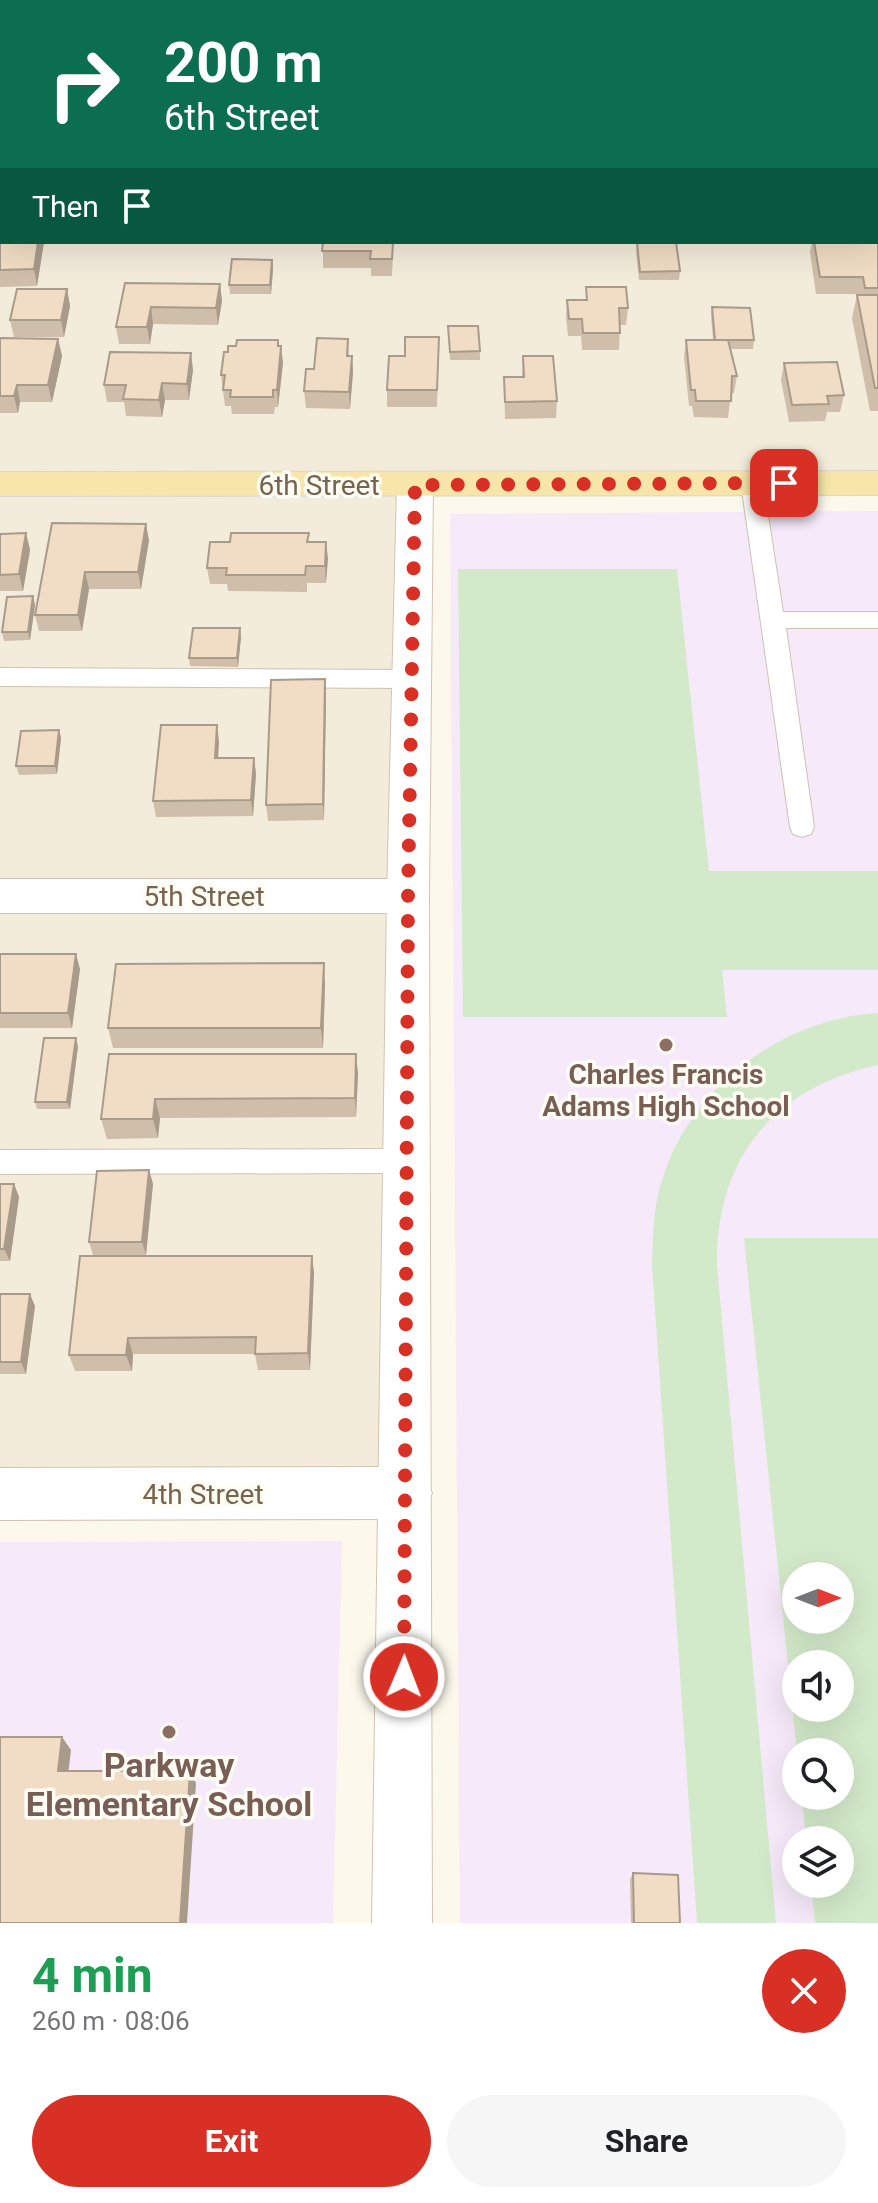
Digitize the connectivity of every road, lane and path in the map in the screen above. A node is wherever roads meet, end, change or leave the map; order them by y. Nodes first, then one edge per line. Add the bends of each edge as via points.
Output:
1 (752, 483) junction
2 (878, 483) edge
3 (0, 484) edge
4 (415, 485) junction
5 (773, 620) junction
6 (878, 620) edge
7 (0, 677) edge
8 (412, 679) junction
9 (802, 827) dead end
10 (0, 896) edge
11 (408, 896) junction
12 (408, 1161) junction
13 (0, 1162) edge
14 (406, 1493) junction
15 (0, 1494) edge
16 (402, 1923) edge

1 - 2 main road, 6th Street
1 - 4 main road, 6th Street
1 - 5 lane
3 - 4 main road, 6th Street
4 - 8 street
5 - 6 lane
5 - 9 lane
7 - 8 lane
8 - 11 street
10 - 11 street, 5th Street
11 - 12 street
12 - 13 lane
12 - 14 street
14 - 15 street, 4th Street
14 - 16 street

